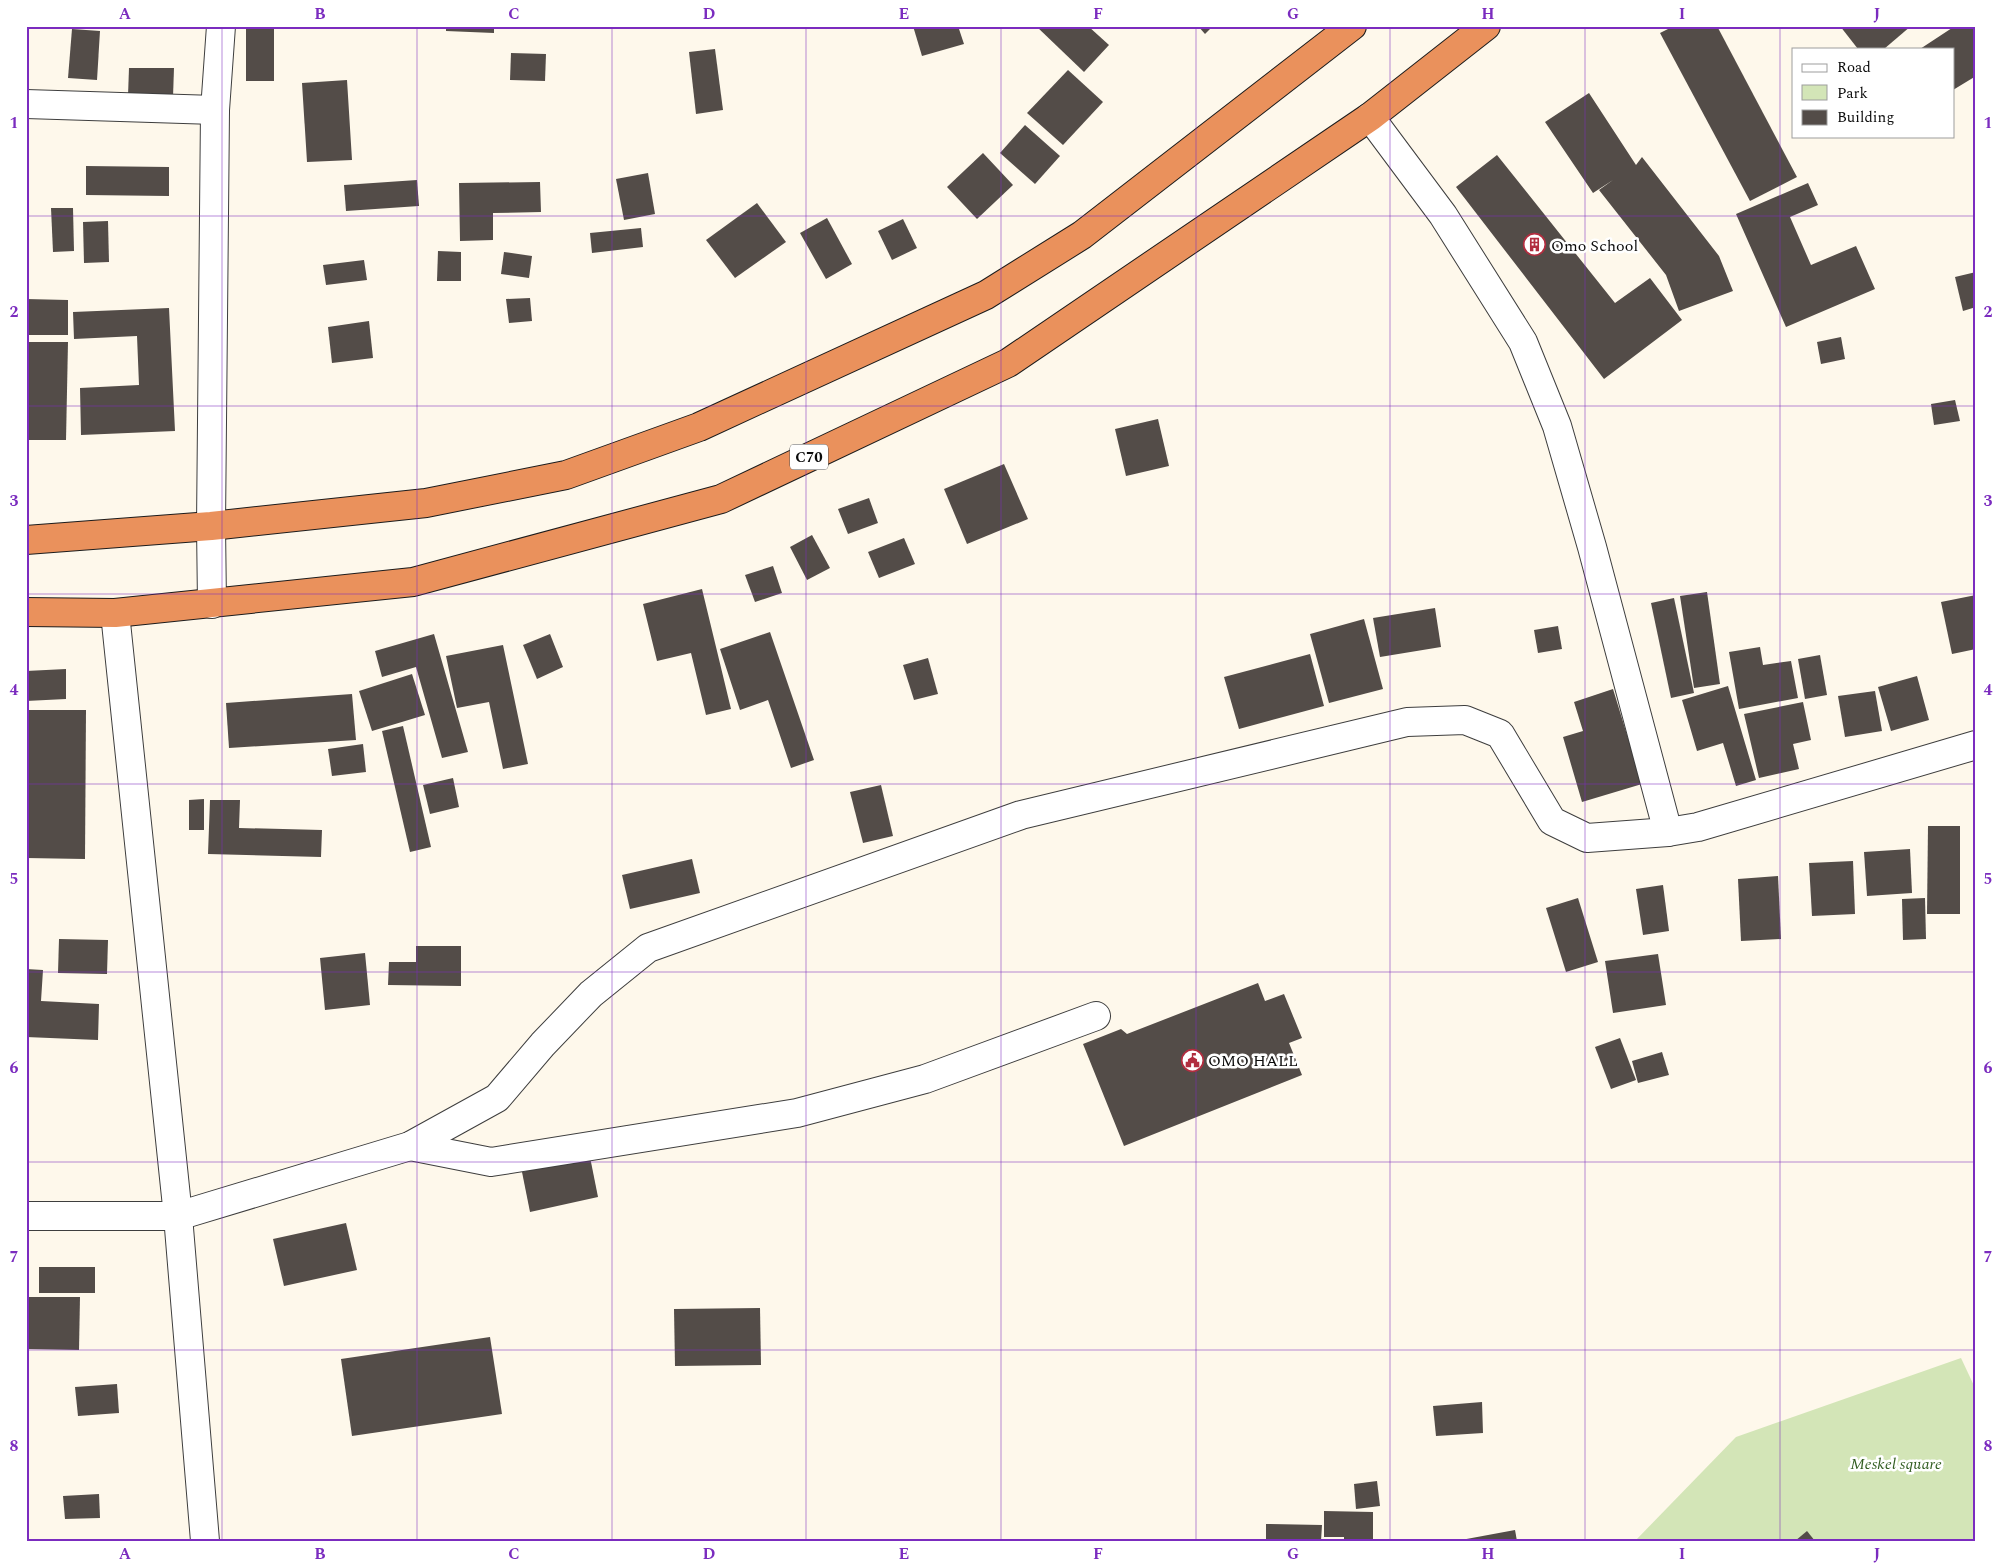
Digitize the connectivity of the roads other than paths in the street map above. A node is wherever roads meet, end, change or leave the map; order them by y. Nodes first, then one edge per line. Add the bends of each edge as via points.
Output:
1 (221, 26) edge
2 (1352, 26) edge
3 (1486, 26) edge
4 (26, 104) edge
5 (215, 110) junction
6 (1370, 117) junction
7 (211, 526) junction
8 (26, 540) edge
9 (212, 604) junction
10 (26, 612) edge
11 (115, 614) junction
12 (1976, 745) edge
13 (1668, 832) junction
14 (1096, 1016) dead end
15 (410, 1146) junction
16 (26, 1216) edge
17 (178, 1216) junction
18 (205, 1541) edge

1 - 5 street
2 - 7 highway via 1082,234 986,296 699,427 566,475 426,503
3 - 6 highway, C70
4 - 5 street
5 - 7 street
6 - 9 highway, C70 via 1008,363 721,499 413,582
6 - 13 street via 1443,215 1522,342 1557,426
7 - 8 highway
7 - 9 street
9 - 11 highway, C70
10 - 11 highway, C70
11 - 17 street
12 - 13 street via 1698,827
13 - 15 street via 1587,838 1552,821 1500,734 1465,720 1407,722 1021,815 648,948 590,994 497,1098
14 - 15 street via 925,1079 796,1113 490,1162
15 - 17 street
16 - 17 street
17 - 18 street

